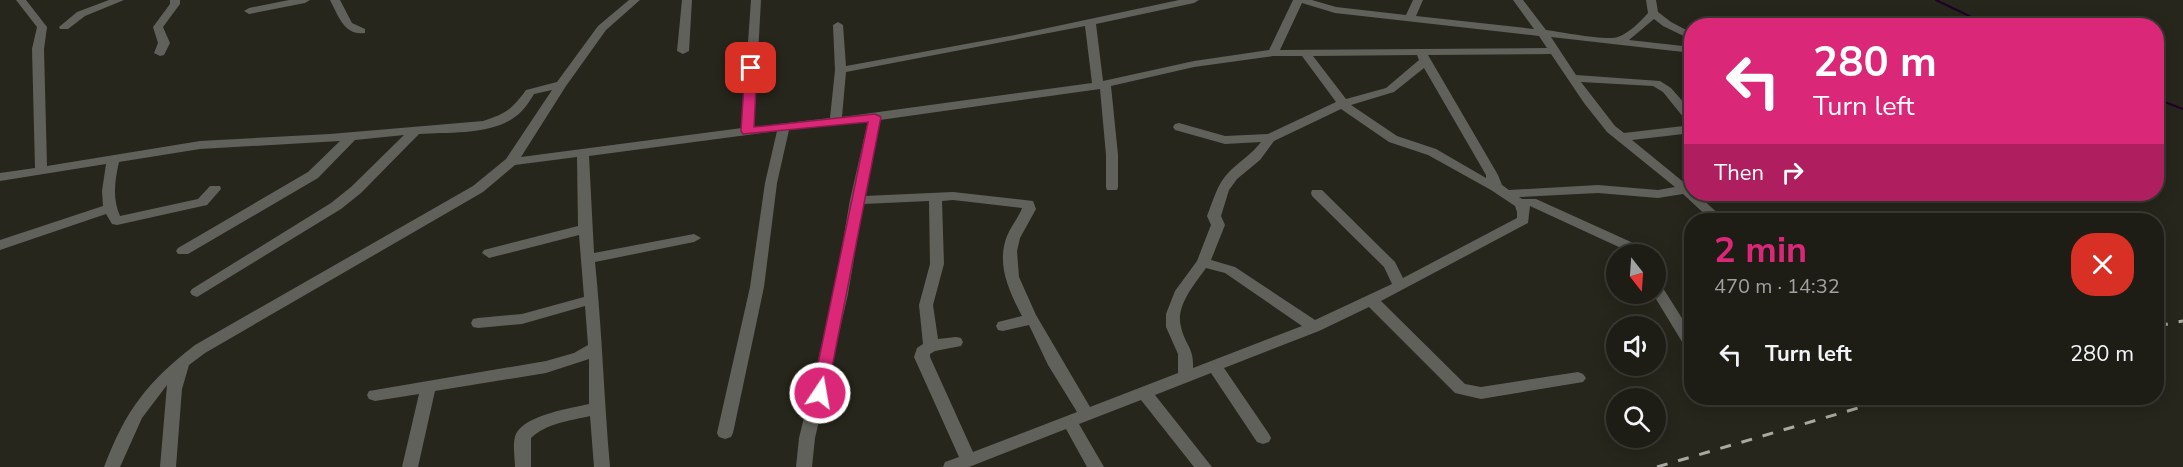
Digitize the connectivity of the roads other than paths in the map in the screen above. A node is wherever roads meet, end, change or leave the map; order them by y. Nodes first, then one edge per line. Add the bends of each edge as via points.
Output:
1 (21, 0) edge
2 (119, 0) edge
3 (175, 0) edge
4 (305, 0) edge
5 (334, 0) edge
6 (635, 0) edge
7 (687, 0) edge
8 (756, 0) edge
9 (1194, 0) edge
10 (1300, 0) edge
11 (1418, 0) edge
12 (1518, 0) edge
13 (1651, 0) edge
14 (249, 11) dead end
15 (1653, 13) junction
16 (1410, 17) junction
17 (1090, 22) junction
18 (838, 25) dead end
19 (64, 27) dead end
20 (361, 31) dead end
21 (1542, 32) junction
22 (1684, 33) edge
23 (1619, 41) junction
24 (1684, 49) edge
25 (683, 51) dead end
26 (1556, 51) junction
27 (160, 53) dead end
28 (1273, 53) junction
29 (1305, 53) junction
30 (1423, 56) junction
31 (841, 70) junction
32 (1573, 78) junction
33 (561, 85) junction
34 (1101, 86) junction
35 (1342, 104) junction
36 (1684, 110) edge
37 (875, 117) junction
38 (836, 122) junction
39 (784, 127) junction
40 (1179, 127) dead end
41 (416, 130) junction
42 (1684, 130) edge
43 (748, 131) junction
44 (352, 136) junction
45 (1623, 137) junction
46 (1270, 138) junction
47 (583, 152) junction
48 (114, 158) junction
49 (511, 162) junction
50 (41, 171) junction
51 (0, 177) edge
52 (1112, 187) dead end
53 (214, 189) dead end
54 (1684, 189) edge
55 (1684, 190) edge
56 (1501, 191) junction
57 (1317, 193) dead end
58 (935, 196) junction
59 (857, 200) junction
60 (1697, 201) edge
61 (1520, 204) junction
62 (109, 209) junction
63 (1710, 213) edge
64 (585, 228) junction
65 (694, 238) dead end
66 (0, 244) edge
67 (1624, 244) edge
68 (183, 251) dead end
69 (489, 253) dead end
70 (587, 259) junction
71 (1203, 262) junction
72 (1400, 286) junction
73 (197, 292) dead end
74 (590, 300) junction
75 (1371, 300) junction
76 (1666, 304) edge
77 (1031, 319) junction
78 (478, 323) dead end
79 (1003, 326) dead end
80 (1314, 327) junction
81 (1684, 333) edge
82 (956, 342) dead end
83 (931, 346) junction
84 (596, 348) junction
85 (183, 362) junction
86 (1215, 367) junction
87 (1185, 378) junction
88 (1578, 378) dead end
89 (428, 387) junction
90 (1145, 394) junction
91 (375, 395) dead end
92 (597, 408) junction
93 (1087, 415) junction
94 (1070, 422) junction
95 (725, 433) dead end
96 (1263, 438) dead end
97 (969, 460) junction
98 (112, 467) edge
99 (168, 467) edge
100 (410, 467) edge
101 (523, 467) edge
102 (602, 467) edge
103 (804, 467) edge
104 (951, 467) edge
105 (1096, 467) edge
106 (1204, 467) edge

1 - 50 street via 42,27
2 - 19 street via 81,14
3 - 27 street via 158,27 164,43
4 - 14 street
5 - 20 street via 348,25
6 - 33 street via 602,28
7 - 25 street
8 - 43 street
9 - 17 street
10 - 16 street via 1335,10
10 - 28 street
11 - 16 street
12 - 21 street
13 - 15 street
15 - 22 street
15 - 23 street via 1641,27
16 - 21 street
17 - 31 street
17 - 34 street
18 - 31 street
21 - 23 street
21 - 26 street
23 - 24 street
26 - 30 street
26 - 32 street
28 - 29 street
28 - 34 street via 1194,64
29 - 30 street
29 - 35 street
30 - 35 street via 1390,90
30 - 56 street
31 - 38 street
32 - 36 street via 1656,83
32 - 45 street via 1611,129
33 - 41 street via 530,92 518,109 495,122
33 - 49 street
34 - 37 street
34 - 52 street via 1112,155
35 - 46 street
35 - 56 street via 1393,139 1432,152
37 - 38 street
37 - 59 street
38 - 39 street
39 - 43 street
39 - 95 street via 771,183 757,287
40 - 46 street via 1225,140
41 - 44 street
41 - 73 street via 336,206
42 - 45 street
43 - 47 street
44 - 48 street via 200,145
44 - 68 street via 313,175
45 - 54 street
46 - 71 street via 1223,190 1214,216 1218,225
47 - 49 street
47 - 64 street
48 - 50 street
48 - 62 street via 107,186
49 - 85 street via 478,189
50 - 51 street
53 - 62 street via 202,202 119,221
55 - 56 street
56 - 61 street
57 - 72 street via 1390,265
58 - 59 street
58 - 77 street via 1030,206 1012,235 1008,271
58 - 83 street via 937,264 926,305
59 - 103 street
60 - 63 street
61 - 67 street via 1531,202
61 - 72 street via 1523,220
62 - 66 street
64 - 69 street
64 - 70 street
65 - 70 street
70 - 74 street
71 - 80 street via 1230,270
71 - 87 street via 1182,291 1173,314 1173,327 1186,354
72 - 75 street
74 - 78 street via 522,319
74 - 84 street
75 - 80 street
75 - 88 street via 1460,389 1481,393
76 - 81 street
77 - 79 street
77 - 93 street
80 - 86 street
82 - 83 street
83 - 97 street via 922,352 922,357
84 - 89 street via 546,367
84 - 92 street
85 - 98 street via 144,399 124,433
85 - 99 street via 174,389
86 - 87 street
86 - 96 street
87 - 90 street
89 - 91 street
89 - 100 street
90 - 93 street
90 - 106 street
92 - 101 street via 527,431 523,436
92 - 102 street
93 - 94 street
94 - 97 street
94 - 105 street
97 - 104 street

